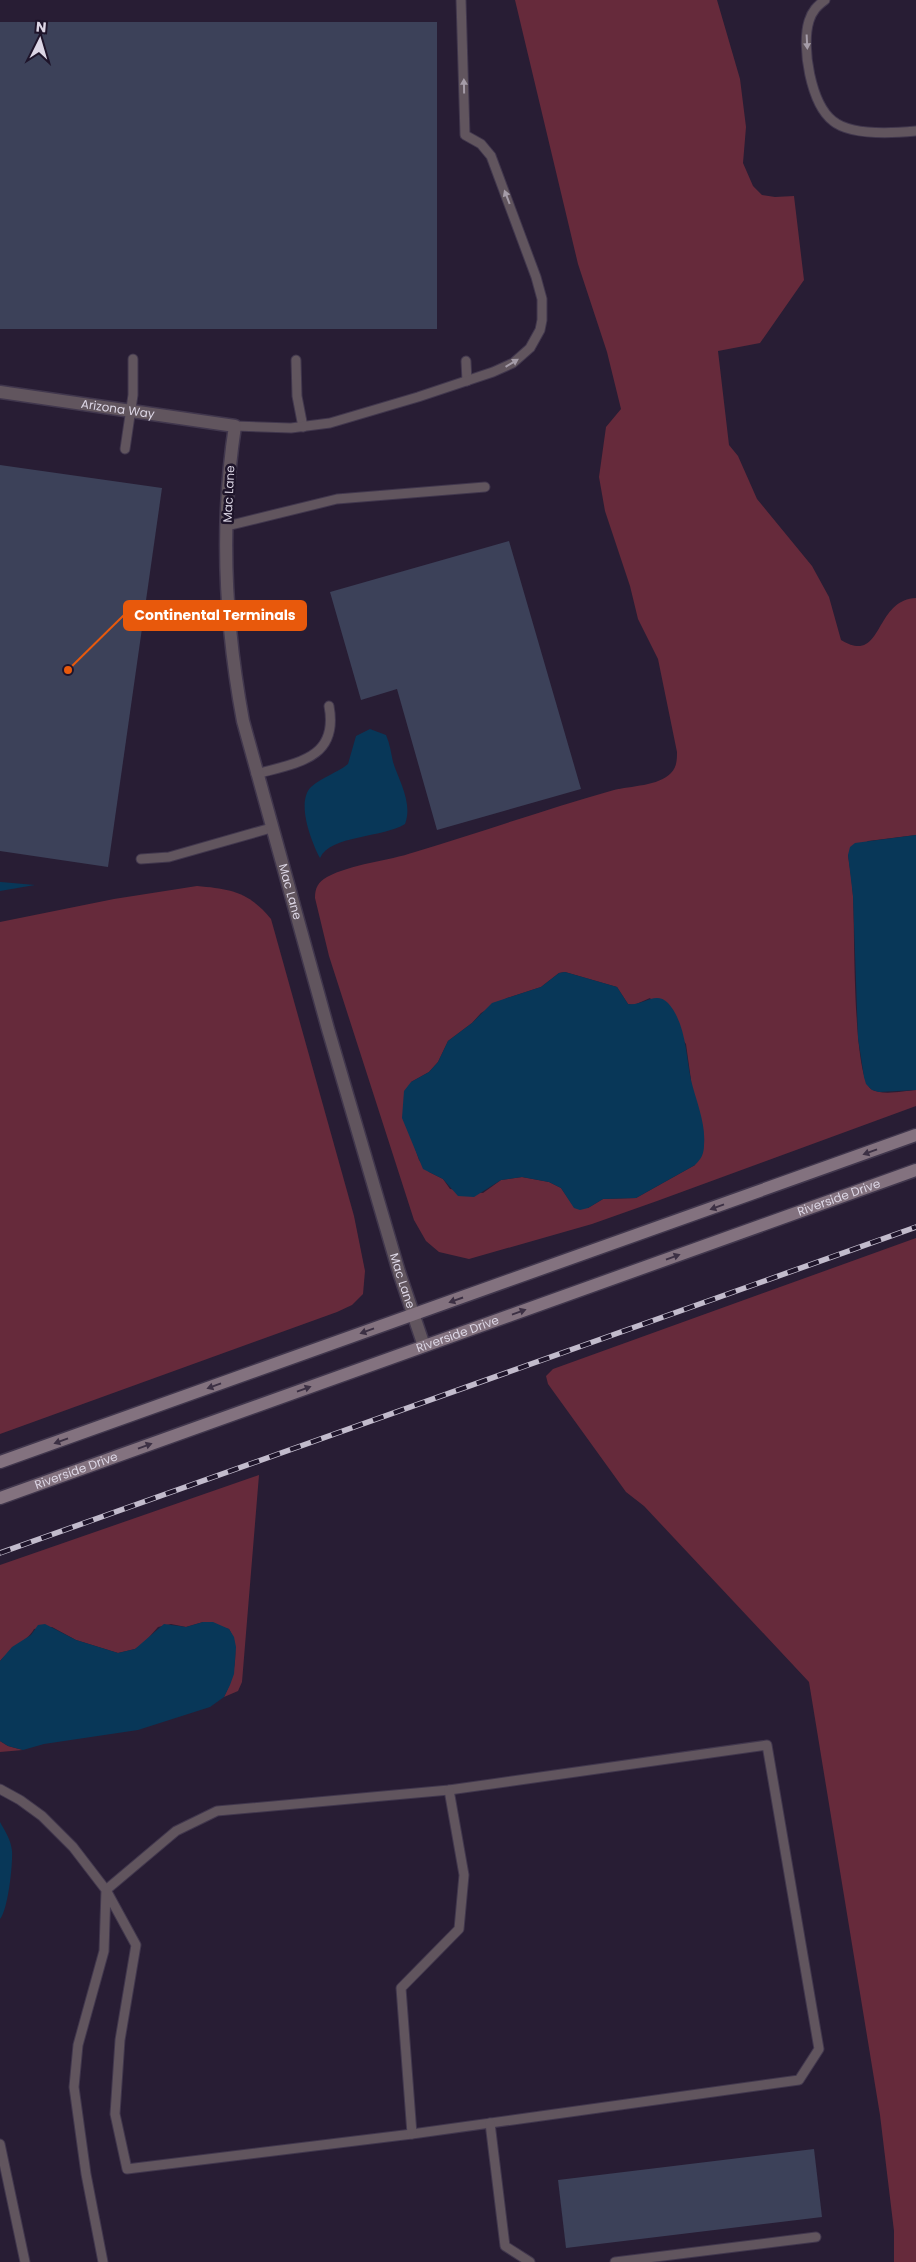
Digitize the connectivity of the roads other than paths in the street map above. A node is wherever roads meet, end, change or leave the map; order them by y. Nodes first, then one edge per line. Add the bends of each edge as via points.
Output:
1 (461, 0) edge
2 (825, 0) edge
3 (916, 131) edge
4 (133, 359) dead end
5 (296, 360) dead end
6 (466, 361) dead end
7 (467, 382) junction
8 (0, 392) edge
9 (131, 411) junction
10 (235, 426) junction
11 (303, 428) junction
12 (125, 449) dead end
13 (485, 487) dead end
14 (227, 526) junction
15 (328, 706) dead end
16 (256, 774) junction
17 (271, 828) junction
18 (141, 859) dead end
19 (916, 1135) edge
20 (916, 1170) edge
21 (413, 1315) junction
22 (424, 1346) junction
23 (0, 1462) edge
24 (0, 1498) edge
25 (0, 1789) edge
26 (450, 1790) junction
27 (106, 1890) junction
28 (490, 2123) junction
29 (412, 2134) junction
30 (0, 2144) edge
31 (816, 2237) dead end
32 (25, 2262) edge
33 (103, 2262) edge
34 (530, 2262) edge
35 (615, 2262) edge

7 -> 1 lane via 504,368 522,356 540,330 542,309 540,289 490,156 481,144 465,135
2 -> 3 lane via 814,8 806,37 812,84 819,104 834,122 856,130 886,134
4 - 9 lane
5 - 11 lane via 297,396
6 - 7 lane
7 - 11 lane
8 - 9 street, Arizona Way
9 - 10 street, Arizona Way
9 - 12 lane
10 - 11 lane
10 - 14 street, Mac Lane
13 - 14 lane via 337,499
14 - 16 street, Mac Lane via 230,642 243,721
15 - 16 lane via 331,725 320,750 306,760
16 - 17 street, Mac Lane
17 - 18 lane via 169,857
17 - 21 street, Mac Lane
19 -> 21 main road
22 -> 20 main road, Riverside Drive
21 - 22 street, Mac Lane
21 -> 23 main road
24 -> 22 main road, Riverside Drive
25 - 27 lane via 52,1825
26 - 27 lane via 216,1811 176,1831
26 - 28 lane via 767,1745 819,2049 799,2080
26 - 29 lane via 464,1875 459,1929 401,1988
27 - 29 lane via 136,1945 120,2040 115,2114 127,2169
27 - 33 lane via 104,1951 78,2045 74,2087
28 - 29 lane
28 - 34 lane via 505,2246
30 - 32 lane
31 - 35 lane

